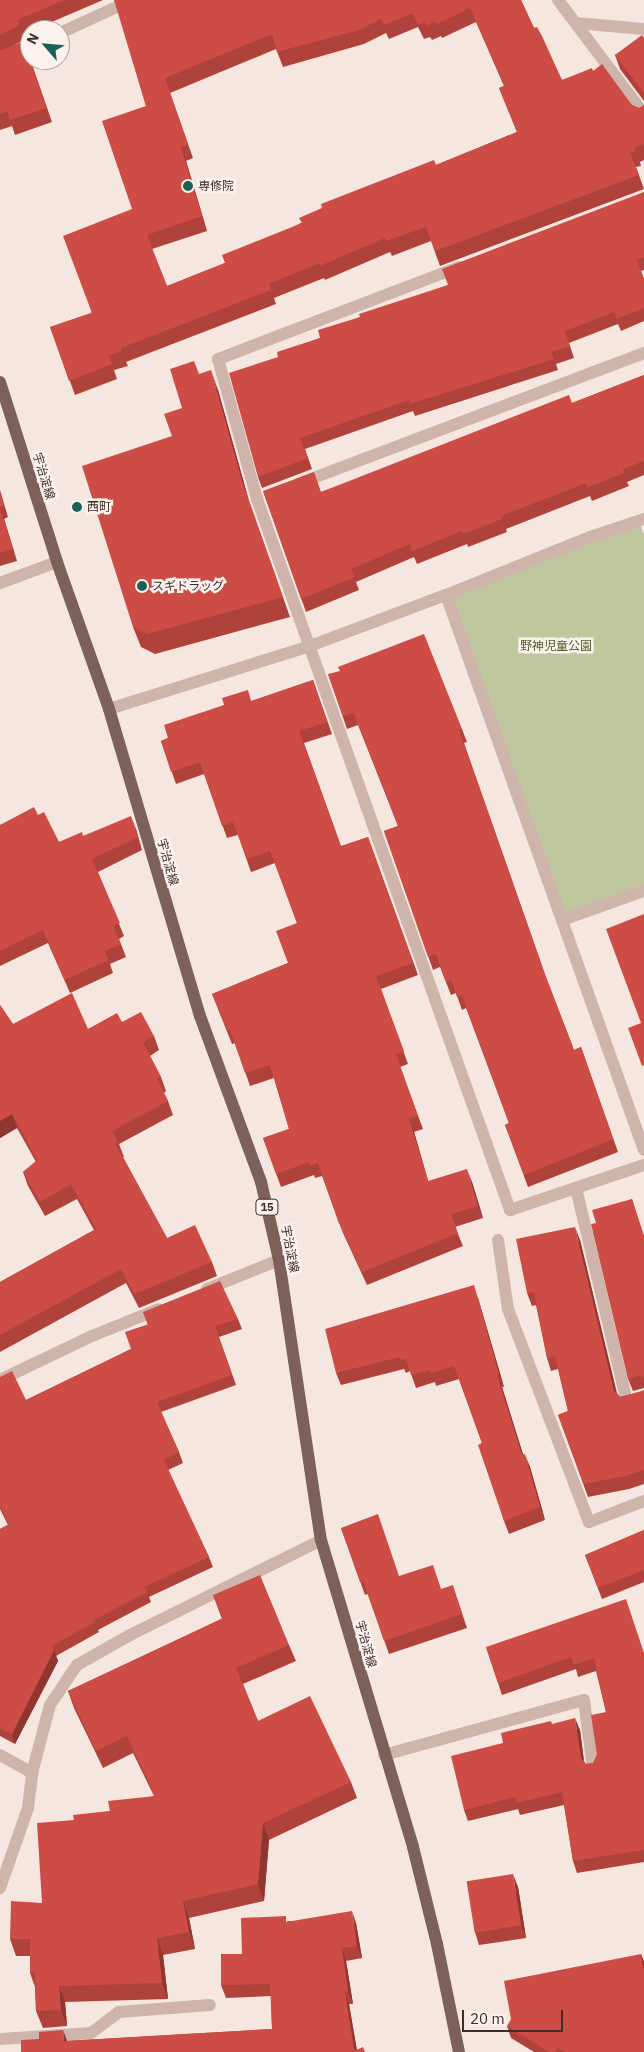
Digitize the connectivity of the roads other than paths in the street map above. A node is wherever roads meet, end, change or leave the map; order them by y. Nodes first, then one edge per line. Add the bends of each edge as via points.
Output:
1 (132, 0) edge
2 (558, 0) edge
3 (576, 23) junction
4 (70, 28) edge
5 (644, 29) edge
6 (20, 51) edge
7 (0, 60) edge
8 (644, 114) edge
9 (474, 261) edge
10 (644, 353) edge
11 (0, 382) edge
12 (285, 489) edge
13 (644, 519) edge
14 (56, 562) junction
15 (0, 583) edge
16 (446, 595) junction
17 (310, 646) junction
18 (109, 709) junction
19 (644, 891) edge
20 (562, 920) junction
21 (644, 1150) edge
22 (644, 1165) edge
23 (576, 1188) junction
24 (498, 1240) dead end
25 (279, 1260) junction
26 (199, 1292) edge
27 (172, 1303) edge
28 (0, 1380) edge
29 (644, 1396) edge
30 (644, 1501) edge
31 (321, 1540) junction
32 (0, 1755) edge
33 (384, 1755) junction
34 (593, 1768) edge
35 (32, 1773) junction
36 (0, 1888) edge
37 (210, 2005) dead end
38 (0, 2038) edge
39 (459, 2052) edge

1 - 4 street
2 - 3 street
3 - 5 street
3 - 8 street
6 - 7 street
9 - 17 street via 218,359
10 - 12 street
11 - 14 main road, 宇治淀線 / 15
13 - 16 street via 590,537
14 - 15 street
14 - 18 main road, 宇治淀線 / 15
16 - 17 street
16 - 20 street
17 - 18 street
17 - 23 street via 510,1210
18 - 25 main road, 宇治淀線 / 15 via 200,1016 261,1182
19 - 20 street
20 - 21 street
22 - 23 street
23 - 29 street via 627,1402
24 - 30 street via 508,1309 589,1522
25 - 26 street
25 - 31 main road, 宇治淀線 / 15
27 - 28 street via 92,1336
31 - 33 main road, 宇治淀線 / 15
31 - 35 street via 130,1635 77,1666 50,1705
32 - 35 street
33 - 34 street via 584,1700
33 - 39 main road, 宇治淀線 / 15 via 413,1847
35 - 36 street via 28,1808
37 - 38 street via 119,2012 91,2033

